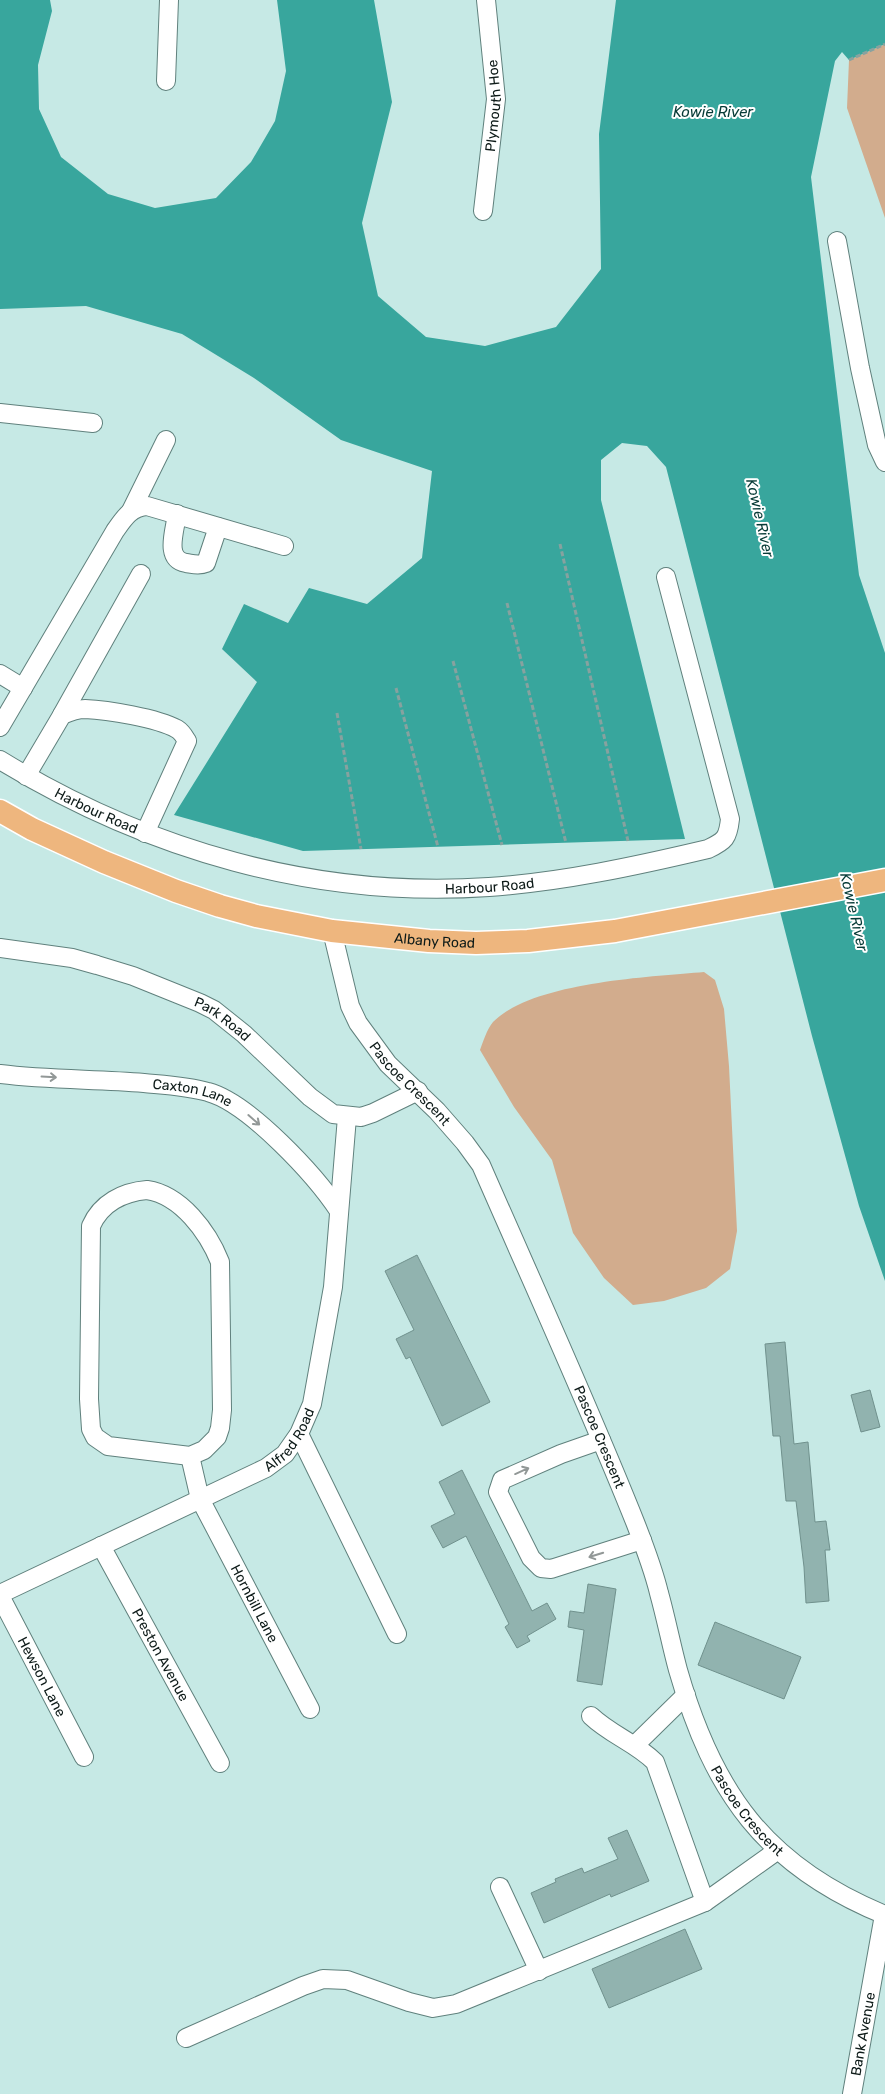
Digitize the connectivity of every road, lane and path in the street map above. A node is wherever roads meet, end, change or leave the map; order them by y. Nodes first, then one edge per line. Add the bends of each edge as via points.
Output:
1 (169, 0) edge
2 (486, 0) edge
3 (885, 44) edge
4 (849, 60) dead end
5 (166, 81) dead end
6 (483, 211) dead end
7 (836, 241) dead end
8 (0, 413) edge
9 (93, 423) dead end
10 (166, 440) dead end
11 (885, 462) edge
12 (131, 511) junction
13 (177, 514) junction
14 (218, 526) junction
15 (560, 544) dead end
16 (284, 546) dead end
17 (141, 574) dead end
18 (666, 577) dead end
19 (506, 603) dead end
20 (453, 660) dead end
21 (0, 674) edge
22 (23, 688) junction
23 (396, 688) dead end
24 (337, 713) dead end
25 (62, 715) junction
26 (0, 727) edge
27 (0, 760) edge
28 (26, 776) junction
29 (0, 811) edge
30 (145, 833) junction
31 (628, 840) dead end
32 (566, 843) dead end
33 (502, 844) dead end
34 (438, 847) dead end
35 (361, 849) dead end
36 (885, 880) edge
37 (332, 930) junction
38 (0, 948) edge
39 (0, 1074) edge
40 (418, 1091) junction
41 (347, 1116) junction
42 (339, 1211) junction
43 (299, 1434) junction
44 (601, 1440) junction
45 (190, 1456) junction
46 (200, 1499) junction
47 (642, 1540) junction
48 (101, 1546) junction
49 (0, 1595) edge
50 (397, 1634) dead end
51 (686, 1695) junction
52 (310, 1708) dead end
53 (591, 1716) dead end
54 (635, 1745) junction
55 (84, 1757) dead end
56 (220, 1762) dead end
57 (778, 1850) junction
58 (500, 1887) dead end
59 (705, 1902) junction
60 (884, 1915) edge
61 (539, 1972) junction
62 (186, 2038) dead end
63 (852, 2094) edge

1 - 5 street
2 - 6 street, Plymouth Hoe via 496,99
3 - 4 path
7 - 11 street via 877,445
8 - 9 street
10 - 12 street
12 - 13 street via 147,506
12 - 22 street via 115,531
13 - 14 street
13 - 14 street via 172,550 179,562 206,563
14 - 16 street
15 - 31 path
17 - 25 street
18 - 30 street, Harbour Road via 730,819 728,834 721,843 698,851 588,874 453,889 367,886 311,877 231,861
19 - 32 path
20 - 33 path
21 - 22 street
22 - 26 street
23 - 34 path
24 - 35 path
25 - 28 street
25 - 30 street via 84,709 137,716 182,733 187,741
27 - 28 street, Harbour Road
28 - 30 street, Harbour Road via 71,801
29 - 37 main road, Albany Road via 62,843 176,891 256,916
36 - 37 main road, Albany Road via 614,931 528,941 456,942
37 - 40 street, Pascoe Crescent via 350,1006 358,1023 388,1064
38 - 41 street, Park Road via 72,958 112,969 200,1003 244,1034 323,1108 333,1114
39 -> 42 street, Caxton Lane via 175,1085 210,1092 238,1106 274,1138 310,1172
40 - 41 street, Park Road via 373,1113 361,1117
40 - 44 street, Pascoe Crescent via 452,1127 481,1166
41 - 42 street, Alfred Road
42 - 43 street, Alfred Road via 333,1287 312,1404
43 - 46 street, Alfred Road via 278,1461
43 - 50 street
44 - 47 street, Pascoe Crescent
47 -> 44 street via 551,1569 541,1568 531,1558 498,1492 502,1480
45 - 45 street via 204,1450 220,1428 220,1262 212,1245 179,1204 158,1192 134,1191 118,1196 105,1206 92,1226 91,1429 95,1437 108,1446
45 - 46 street, Hornbill Lane
46 - 48 street, Alfred Road
46 - 52 street, Hornbill Lane
47 - 51 street, Pascoe Crescent
48 - 49 street, Alfred Road
48 - 56 street, Preston Avenue
49 - 55 street, Hewson Lane
51 - 54 street
51 - 57 street, Pascoe Crescent via 707,1752 729,1791 755,1827
53 - 54 street via 604,1728
54 - 59 street via 655,1762
57 - 59 street
57 - 60 street, Pascoe Crescent via 828,1888
58 - 61 street
59 - 61 street
60 - 63 street, Bank Avenue
61 - 62 street via 456,2004 433,2008 347,1980 323,1979

